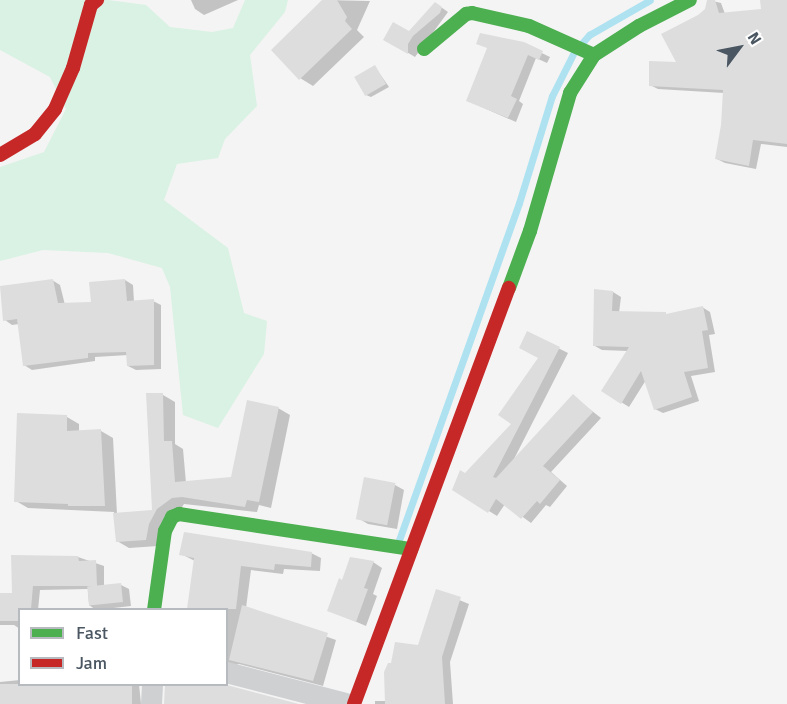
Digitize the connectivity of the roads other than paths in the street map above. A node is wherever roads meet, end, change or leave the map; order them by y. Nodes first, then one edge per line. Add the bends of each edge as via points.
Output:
1 (97, 0) edge
2 (690, 0) edge
3 (424, 48) dead end
4 (591, 53) junction
5 (0, 155) edge
6 (406, 548) junction
7 (154, 608) edge
8 (228, 673) edge
9 (152, 686) edge
10 (345, 703) edge
11 (151, 704) edge

1 - 5 street via 91,5 73,68 55,109 35,134
2 - 4 street
3 - 4 street via 472,13 529,26
4 - 6 street via 570,93 530,231
6 - 7 street via 179,514 172,517 165,531
6 - 10 street
8 - 10 street
9 - 11 street

